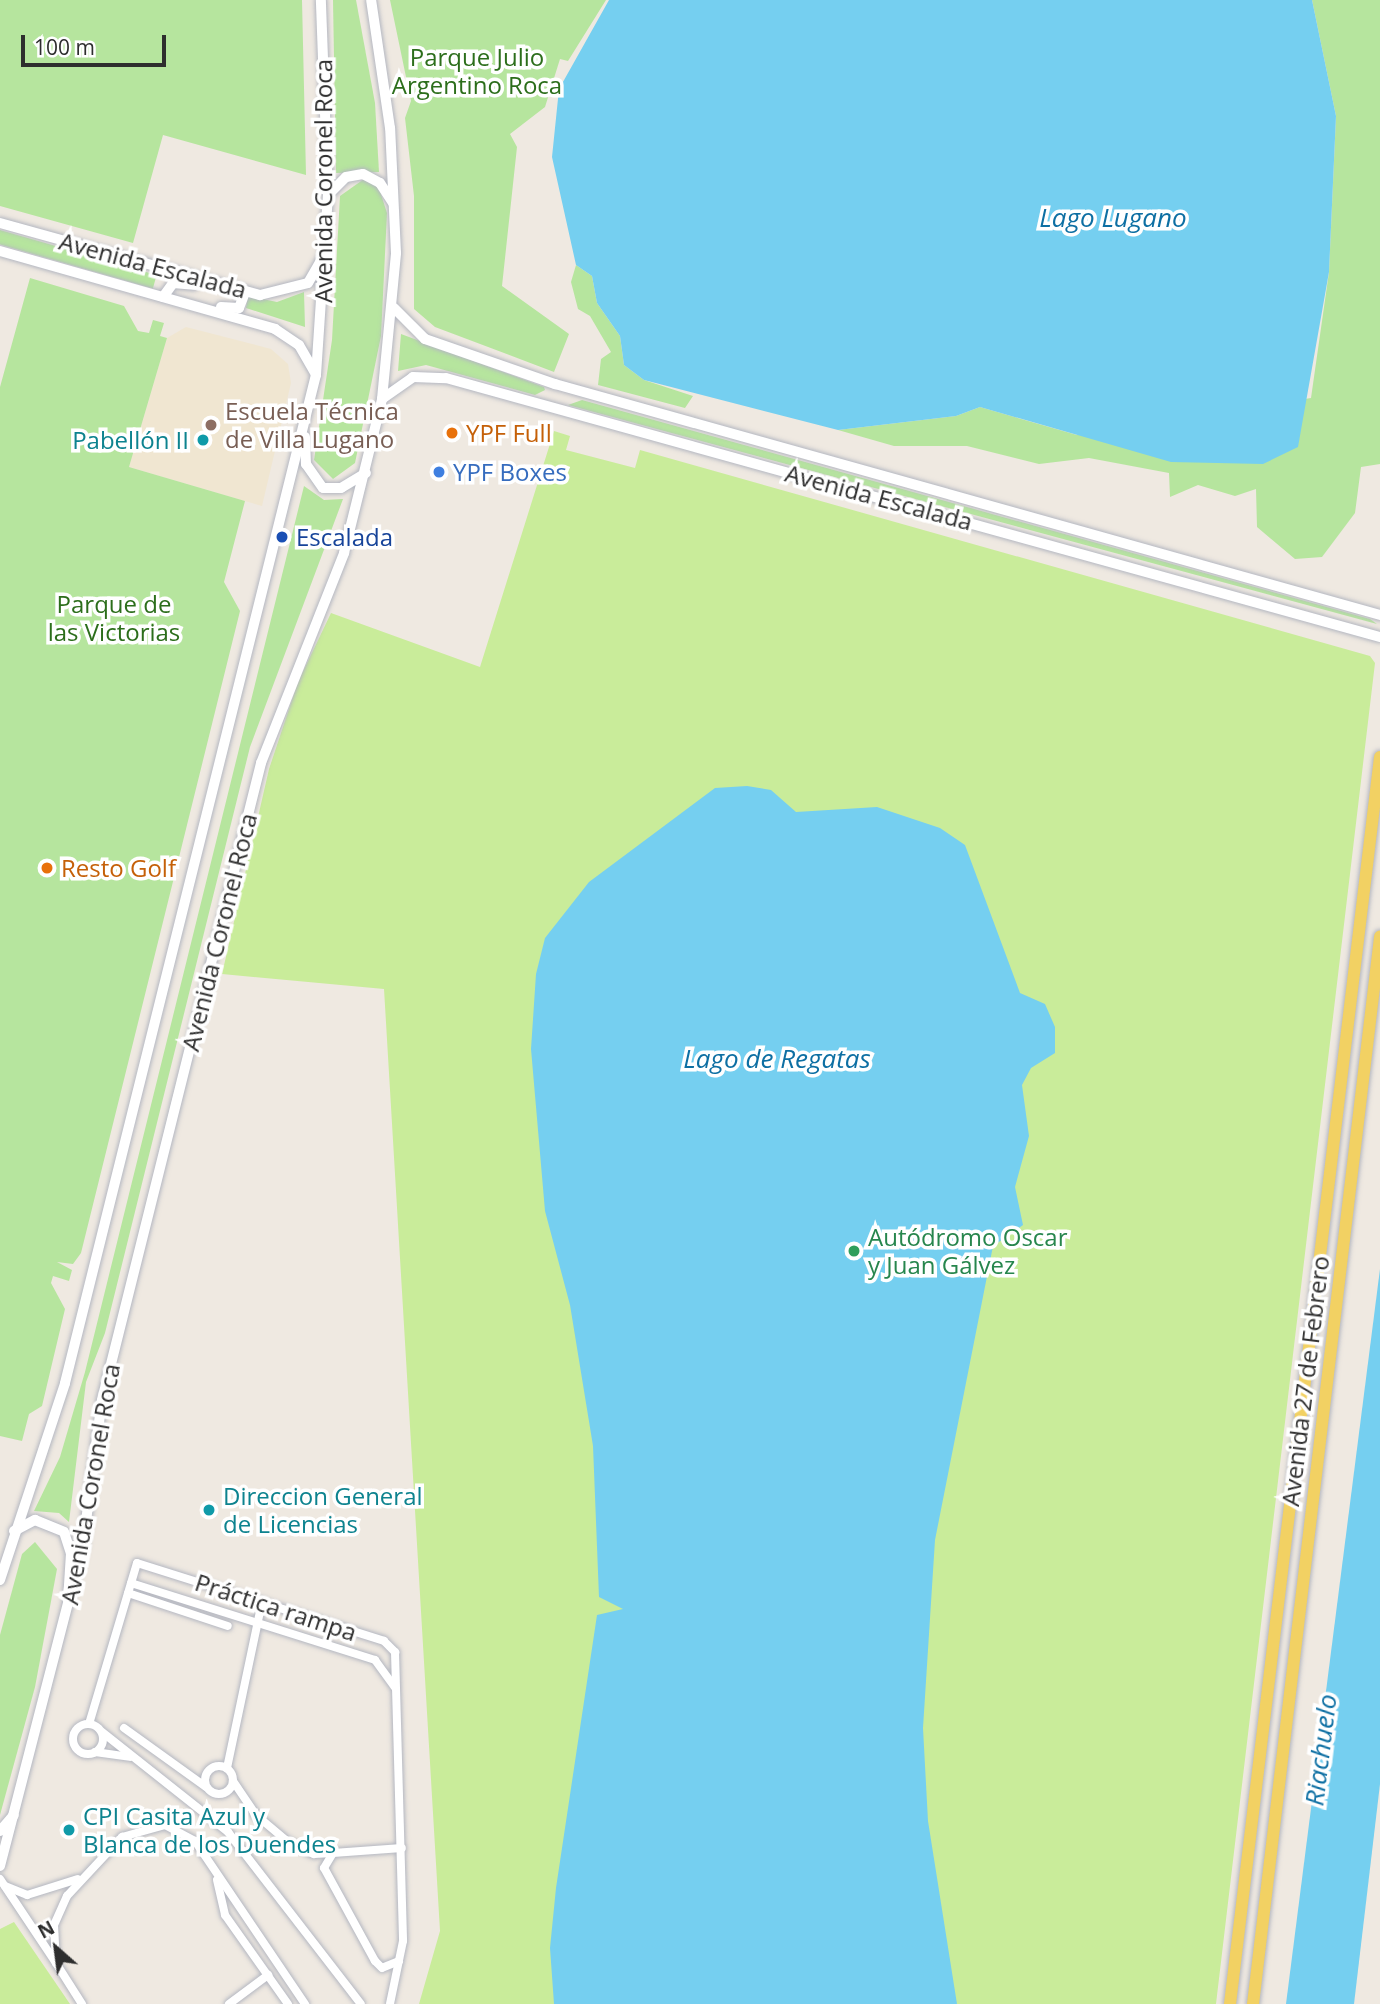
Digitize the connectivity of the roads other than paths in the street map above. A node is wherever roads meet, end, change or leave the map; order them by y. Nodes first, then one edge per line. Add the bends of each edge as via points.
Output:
1 (321, 0) edge
2 (371, 0) edge
3 (328, 195) junction
4 (394, 205) junction
5 (0, 223) edge
6 (327, 249) junction
7 (0, 251) edge
8 (239, 290) junction
9 (163, 297) junction
10 (181, 302) junction
11 (394, 307) junction
12 (316, 375) junction
13 (555, 384) junction
14 (382, 399) junction
15 (548, 406) junction
16 (306, 421) junction
17 (366, 473) junction
18 (1380, 615) edge
19 (1380, 637) edge
20 (1380, 757) edge
21 (1380, 937) edge
22 (14, 1531) junction
23 (0, 1580) edge
24 (131, 1583) junction
25 (128, 1593) junction
26 (262, 1602) junction
27 (69, 1603) junction
28 (257, 1623) junction
29 (228, 1626) dead end
30 (397, 1690) junction
31 (89, 1724) junction
32 (124, 1728) dead end
33 (102, 1732) junction
34 (95, 1752) junction
35 (133, 1758) junction
36 (227, 1768) junction
37 (233, 1781) junction
38 (206, 1787) junction
39 (18, 1810) junction
40 (0, 1831) edge
41 (402, 1848) junction
42 (333, 1853) junction
43 (0, 1866) edge
44 (215, 1874) junction
45 (83, 1876) junction
46 (2, 1882) edge
47 (400, 1961) junction
48 (56, 1962) junction
49 (268, 1975) junction
50 (82, 2004) edge
51 (229, 2004) edge
52 (288, 2004) edge
53 (305, 2004) edge
54 (361, 2004) edge
55 (390, 2004) edge
56 (1230, 2004) edge
57 (1252, 2004) edge

1 - 3 main road, Avenida Coronel Roca
2 - 4 main road, Avenida Coronel Roca
3 - 4 main road via 346,177 363,174 380,183
3 - 6 main road, Avenida Coronel Roca
4 - 11 main road, Avenida Coronel Roca
5 - 8 main road, Avenida Escalada
6 - 8 main road, Avenida Escalada via 309,283 295,290
6 - 12 main road, Avenida Coronel Roca
7 - 9 main road, Avenida Escalada
8 - 9 main road via 220,292 177,282
8 - 10 main road via 235,310
9 - 10 main road, Avenida Escalada
10 - 12 main road, Avenida Escalada via 285,333
11 - 13 main road, Avenida Escalada via 425,339
11 - 14 main road, Avenida Coronel Roca
12 - 16 main road, Avenida Coronel Roca
13 - 15 main road
13 - 18 main road, Avenida Escalada
14 - 15 main road, Avenida Escalada via 413,377 431,376
14 - 17 main road, Avenida Coronel Roca
15 - 19 main road, Avenida Escalada
16 - 17 main road via 306,464 316,484 332,490
16 - 22 main road, Avenida Coronel Roca via 65,1383
17 - 27 main road, Avenida Coronel Roca via 344,553 261,763 102,1401 88,1521
20 - 56 main road, Avenida 27 de Febrero
21 - 57 main road, Avenida 27 de Febrero
22 - 23 main road, Avenida Coronel Roca
22 - 27 main road via 35,1520 64,1532 71,1553
24 - 25 street
24 - 26 street, Práctica rampa via 137,1563
24 - 28 street
25 - 29 street
25 - 31 street
26 - 28 street
26 - 30 street, Práctica rampa via 384,1641 395,1652
27 - 39 main road, Avenida Coronel Roca
28 - 30 street via 375,1660
28 - 36 street
30 - 41 street, Práctica rampa
31 - 33 street
31 - 34 street via 73,1740 81,1752
32 - 38 street
33 - 34 street
33 - 35 street
34 - 35 street
35 - 54 street via 228,1832
36 - 37 street
36 - 38 street via 209,1770
37 - 38 street via 222,1794
37 - 42 street via 256,1815 287,1841 314,1854
39 - 40 main road
39 - 43 main road, Avenida Coronel Roca
41 - 42 street
41 - 47 street, Práctica rampa
42 - 47 street via 324,1868 375,1961 382,1968
44 - 45 street via 195,1841 165,1825 122,1837
44 - 49 street via 225,1915
44 - 53 street
45 - 46 street via 48,1893 27,1895
45 - 48 street via 54,1925
46 - 48 street
47 - 55 street, Práctica rampa
48 - 50 street
49 - 51 street
49 - 52 street

